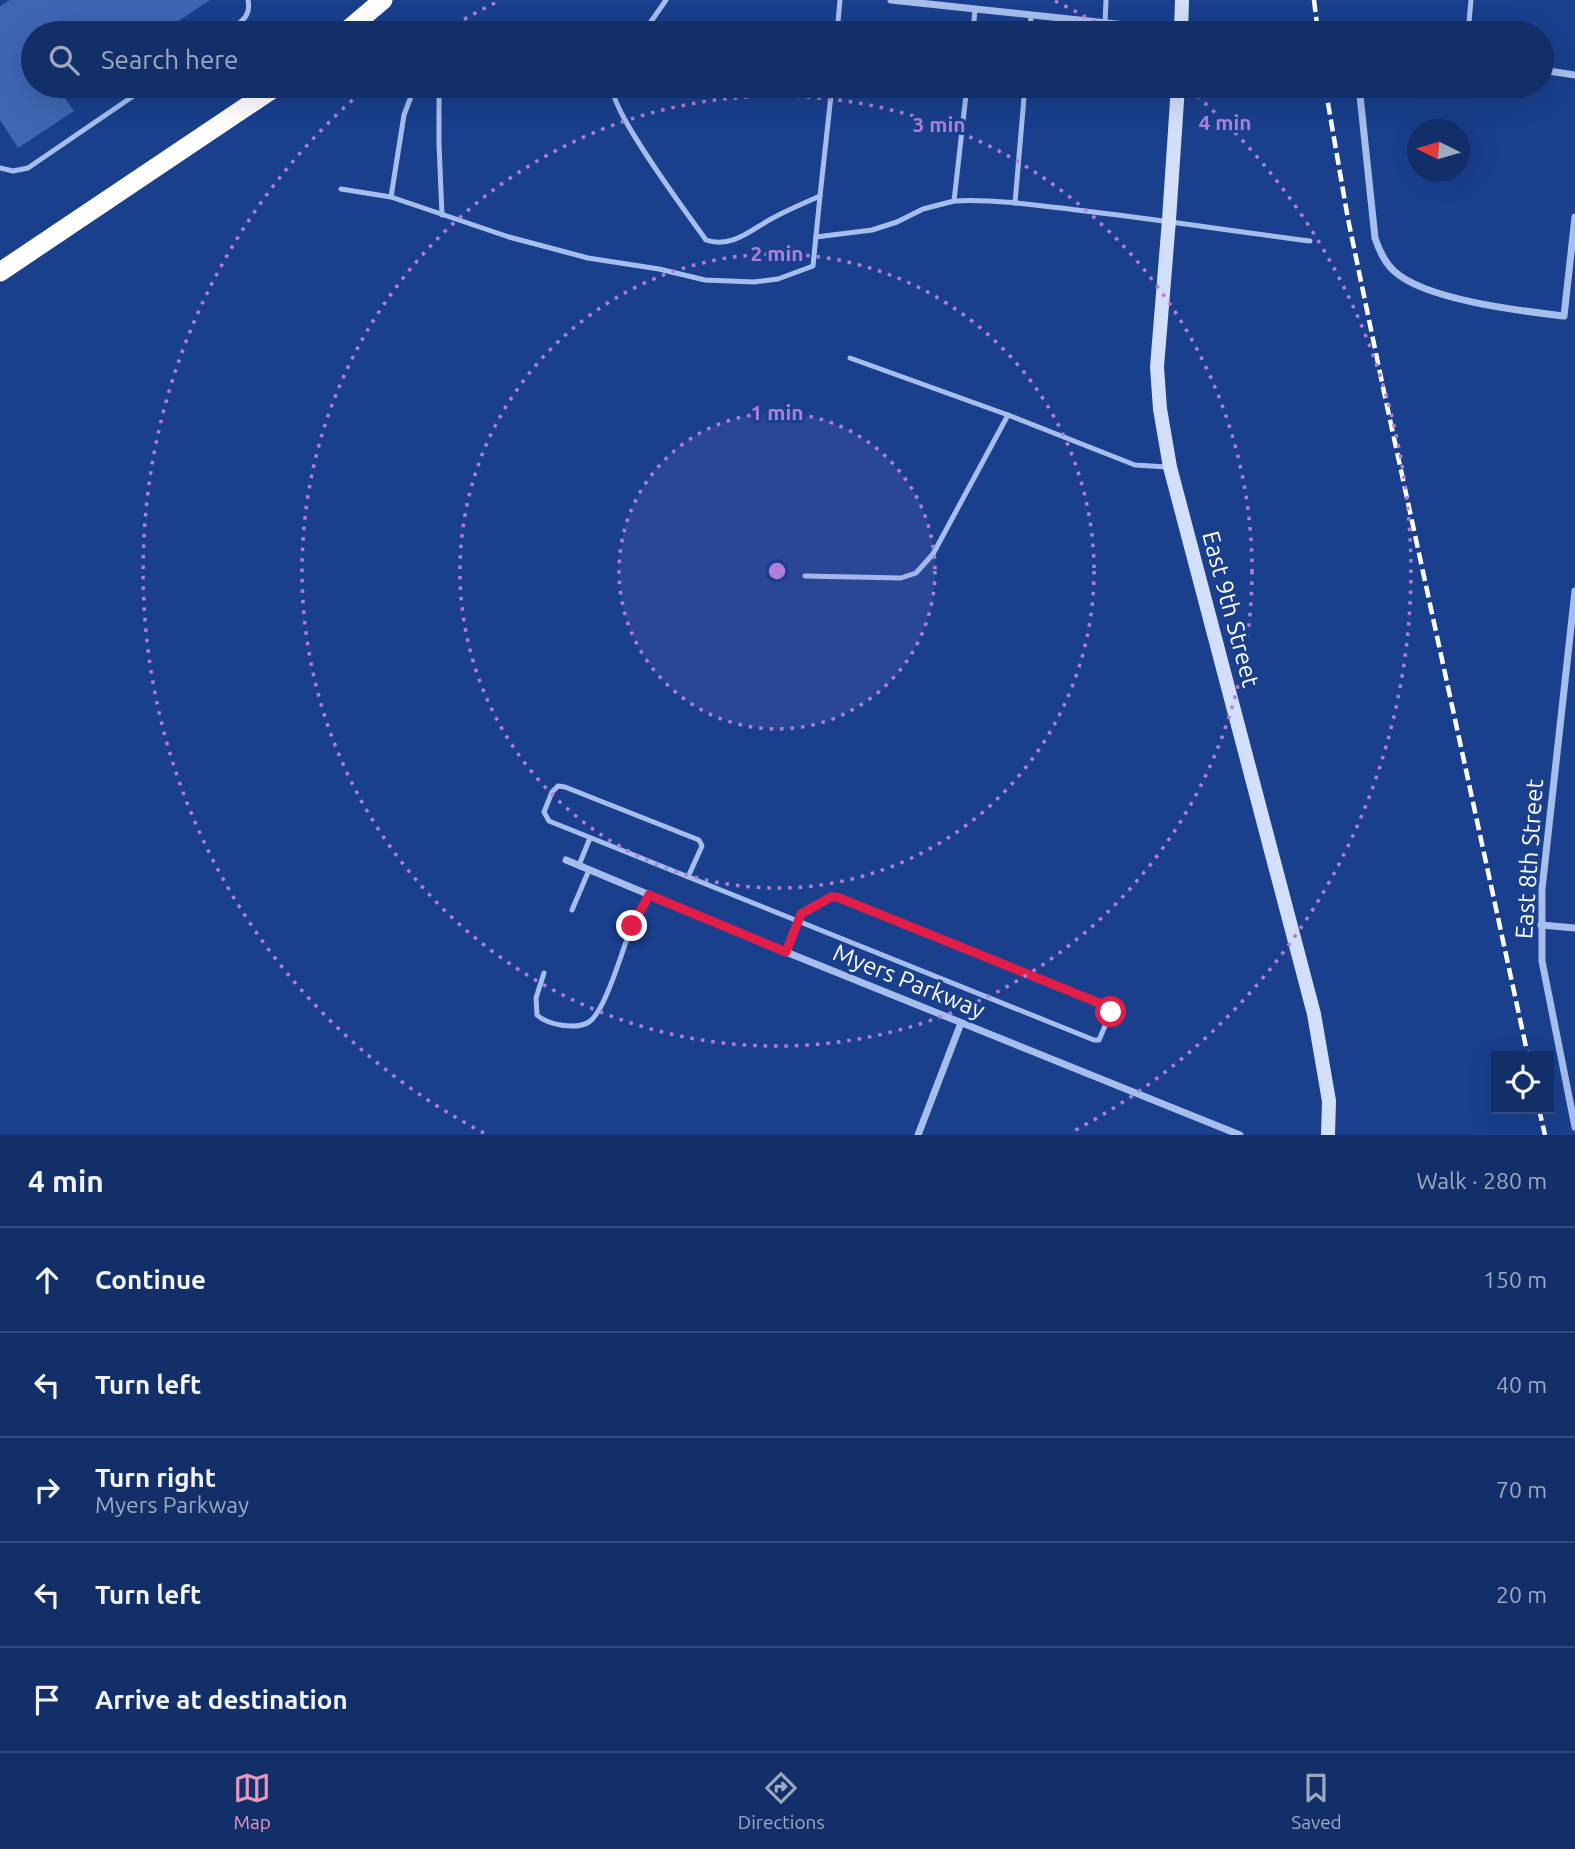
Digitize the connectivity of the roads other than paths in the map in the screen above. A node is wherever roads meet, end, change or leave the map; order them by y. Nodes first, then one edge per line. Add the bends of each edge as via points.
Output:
1 (248, 0) edge
2 (383, 0) edge
3 (666, 0) edge
4 (840, 0) edge
5 (891, 0) edge
6 (1107, 0) edge
7 (1182, 0) edge
8 (1471, 0) edge
9 (975, 9) junction
10 (1031, 15) junction
11 (243, 21) edge
12 (358, 21) edge
13 (651, 21) edge
14 (838, 21) edge
15 (974, 21) edge
16 (1031, 21) edge
17 (1080, 21) edge
18 (1105, 21) edge
19 (1181, 21) edge
20 (1469, 21) edge
21 (1554, 72) edge
22 (1575, 75) edge
23 (130, 98) edge
24 (259, 98) edge
25 (409, 98) edge
26 (439, 98) edge
27 (614, 98) edge
28 (831, 98) edge
29 (966, 98) edge
30 (1024, 98) edge
31 (1177, 98) edge
32 (1360, 98) edge
33 (0, 168) edge
34 (341, 189) dead end
35 (821, 195) junction
36 (391, 197) junction
37 (954, 201) junction
38 (1016, 203) junction
39 (442, 215) junction
40 (1575, 217) edge
41 (1170, 220) junction
42 (816, 237) junction
43 (1310, 240) dead end
44 (0, 272) edge
45 (850, 358) dead end
46 (1008, 415) junction
47 (1170, 467) junction
48 (805, 576) dead end
49 (1575, 591) edge
50 (590, 838) junction
51 (566, 860) dead end
52 (579, 865) junction
53 (589, 870) junction
54 (688, 877) junction
55 (649, 895) junction
56 (572, 910) dead end
57 (798, 921) junction
58 (1541, 925) junction
59 (1575, 928) edge
60 (786, 952) junction
61 (544, 973) dead end
62 (961, 1023) junction
63 (1575, 1128) edge
64 (918, 1135) edge
65 (1240, 1135) edge
66 (1328, 1135) edge

1 - 11 lane
2 - 12 highway
3 - 13 lane
4 - 14 lane
5 - 9 street
6 - 18 lane
7 - 19 street
8 - 20 lane
9 - 10 street
9 - 15 lane
10 - 16 lane
10 - 17 street
21 - 22 street
23 - 33 lane via 28,168
24 - 44 highway
25 - 36 lane
26 - 39 lane
27 - 35 lane via 623,119 706,240 722,242 743,236
28 - 35 lane
29 - 37 lane
30 - 38 lane
31 - 41 street, East 9th Street
32 - 40 street via 1376,238 1394,271 1438,292 1564,316
34 - 36 lane
35 - 42 lane
36 - 39 lane
37 - 38 lane
37 - 42 lane via 872,230
38 - 41 lane
39 - 42 lane via 588,258 721,282 778,279 813,267
41 - 43 lane
41 - 47 street, East 9th Street via 1157,367
45 - 46 lane
46 - 47 lane via 1135,464
46 - 48 lane via 933,554 916,573 895,579
47 - 66 street, East 9th Street via 1314,1014 1329,1101
49 - 58 street, East 8th Street
50 - 52 lane
50 - 54 lane
50 - 54 lane via 545,818 558,786 699,840 702,846
51 - 52 street, Myers Parkway
52 - 53 street, Myers Parkway
53 - 55 street, Myers Parkway
53 - 56 lane
54 - 57 lane
55 - 60 street, Myers Parkway
55 - 61 lane via 606,995 589,1022 569,1026 537,1015
57 - 57 lane via 804,910 837,897 1109,1007 1111,1012 1100,1040 1094,1040
57 - 60 lane
58 - 59 street
58 - 63 street, East 8th Street via 1542,961
60 - 62 street, Myers Parkway
62 - 64 street
62 - 65 street, Myers Parkway

